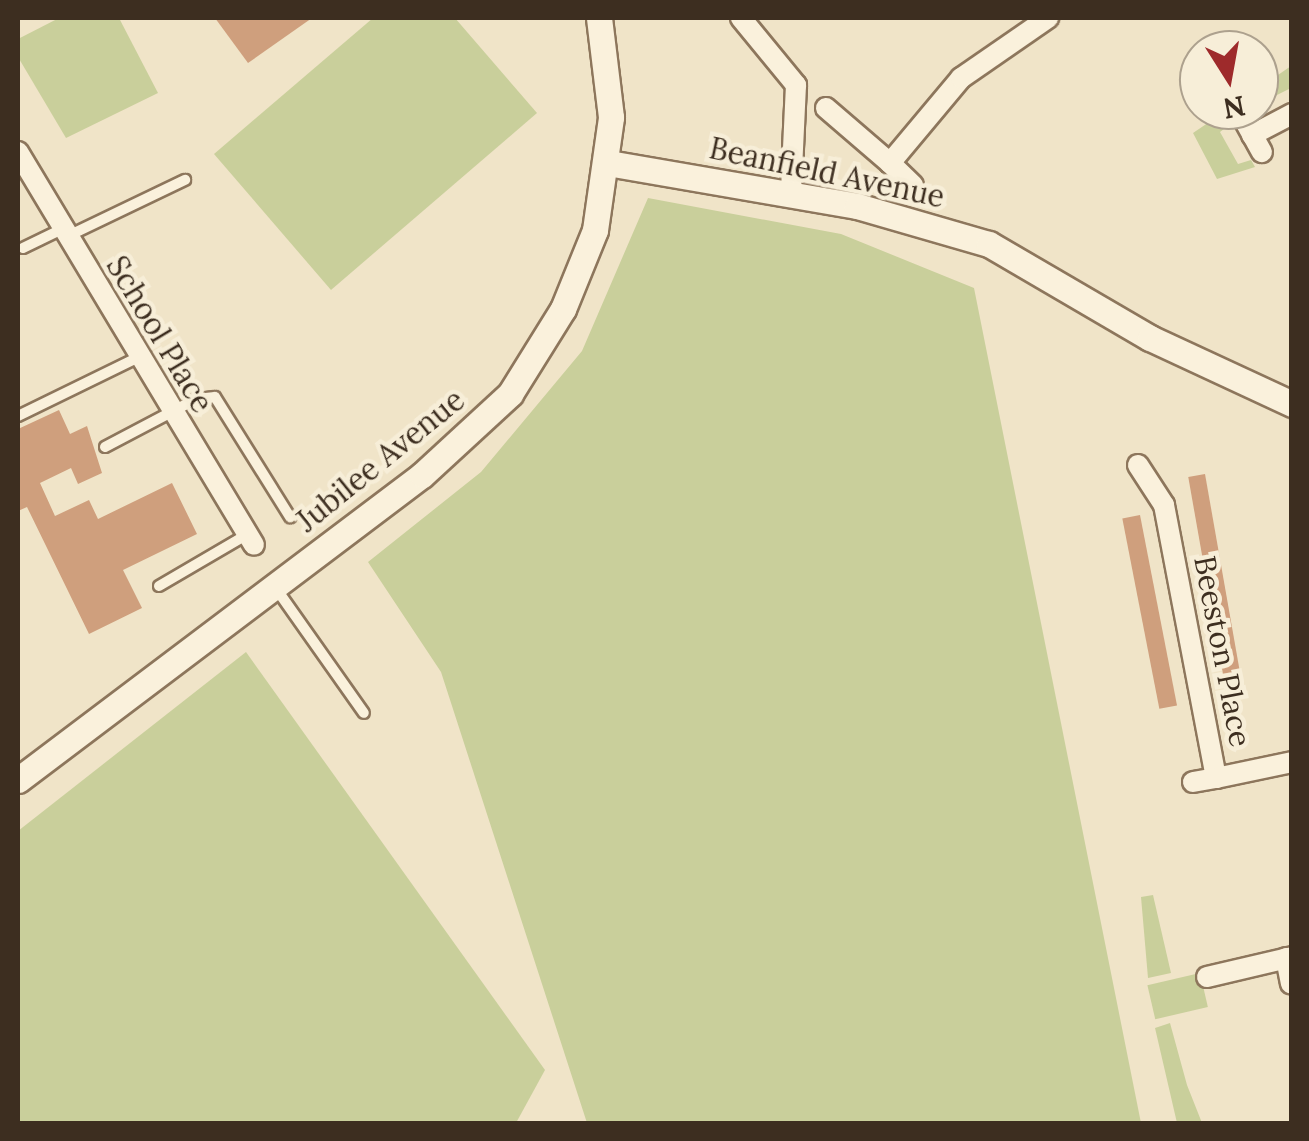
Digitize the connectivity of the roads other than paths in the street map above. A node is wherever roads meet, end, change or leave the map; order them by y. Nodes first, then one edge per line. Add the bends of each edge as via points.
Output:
1 (599, 18) edge
2 (740, 18) edge
3 (1048, 18) edge
4 (826, 108) dead end
5 (1292, 114) edge
6 (1252, 135) dead end
7 (18, 152) edge
8 (608, 163) junction
9 (890, 163) junction
10 (184, 180) dead end
11 (913, 185) dead end
12 (791, 192) junction
13 (64, 233) junction
14 (24, 248) dead end
15 (138, 358) junction
16 (1292, 404) edge
17 (172, 412) junction
18 (18, 416) edge
19 (104, 448) dead end
20 (1138, 466) dead end
21 (290, 517) dead end
22 (251, 540) joint
23 (274, 584) junction
24 (159, 586) dead end
25 (364, 713) dead end
26 (1292, 762) edge
27 (1216, 778) junction
28 (18, 780) edge
29 (1193, 782) dead end
30 (1289, 958) edge
31 (1206, 977) dead end
32 (1291, 984) edge

1 - 8 street, Jubilee Avenue via 609,66
2 - 12 street via 796,85
3 - 9 street via 961,78
4 - 9 street
5 - 6 street
7 - 13 street, School Place
8 - 12 street, Beanfield Avenue
8 - 23 street, Jubilee Avenue via 582,268 510,394 422,475
9 - 11 street
10 - 13 lane
12 - 16 street, Beanfield Avenue via 989,244 1150,338
13 - 14 lane
13 - 15 street, School Place
15 - 17 street, School Place
15 - 18 lane
17 - 19 lane
17 - 21 lane via 203,396 219,400
17 - 22 street, School Place
20 - 27 street, Beeston Place via 1164,505
22 - 24 lane
23 - 25 lane
23 - 28 street, Jubilee Avenue
26 - 27 street, Beeston Place
27 - 29 street
30 - 31 street
30 - 32 street

